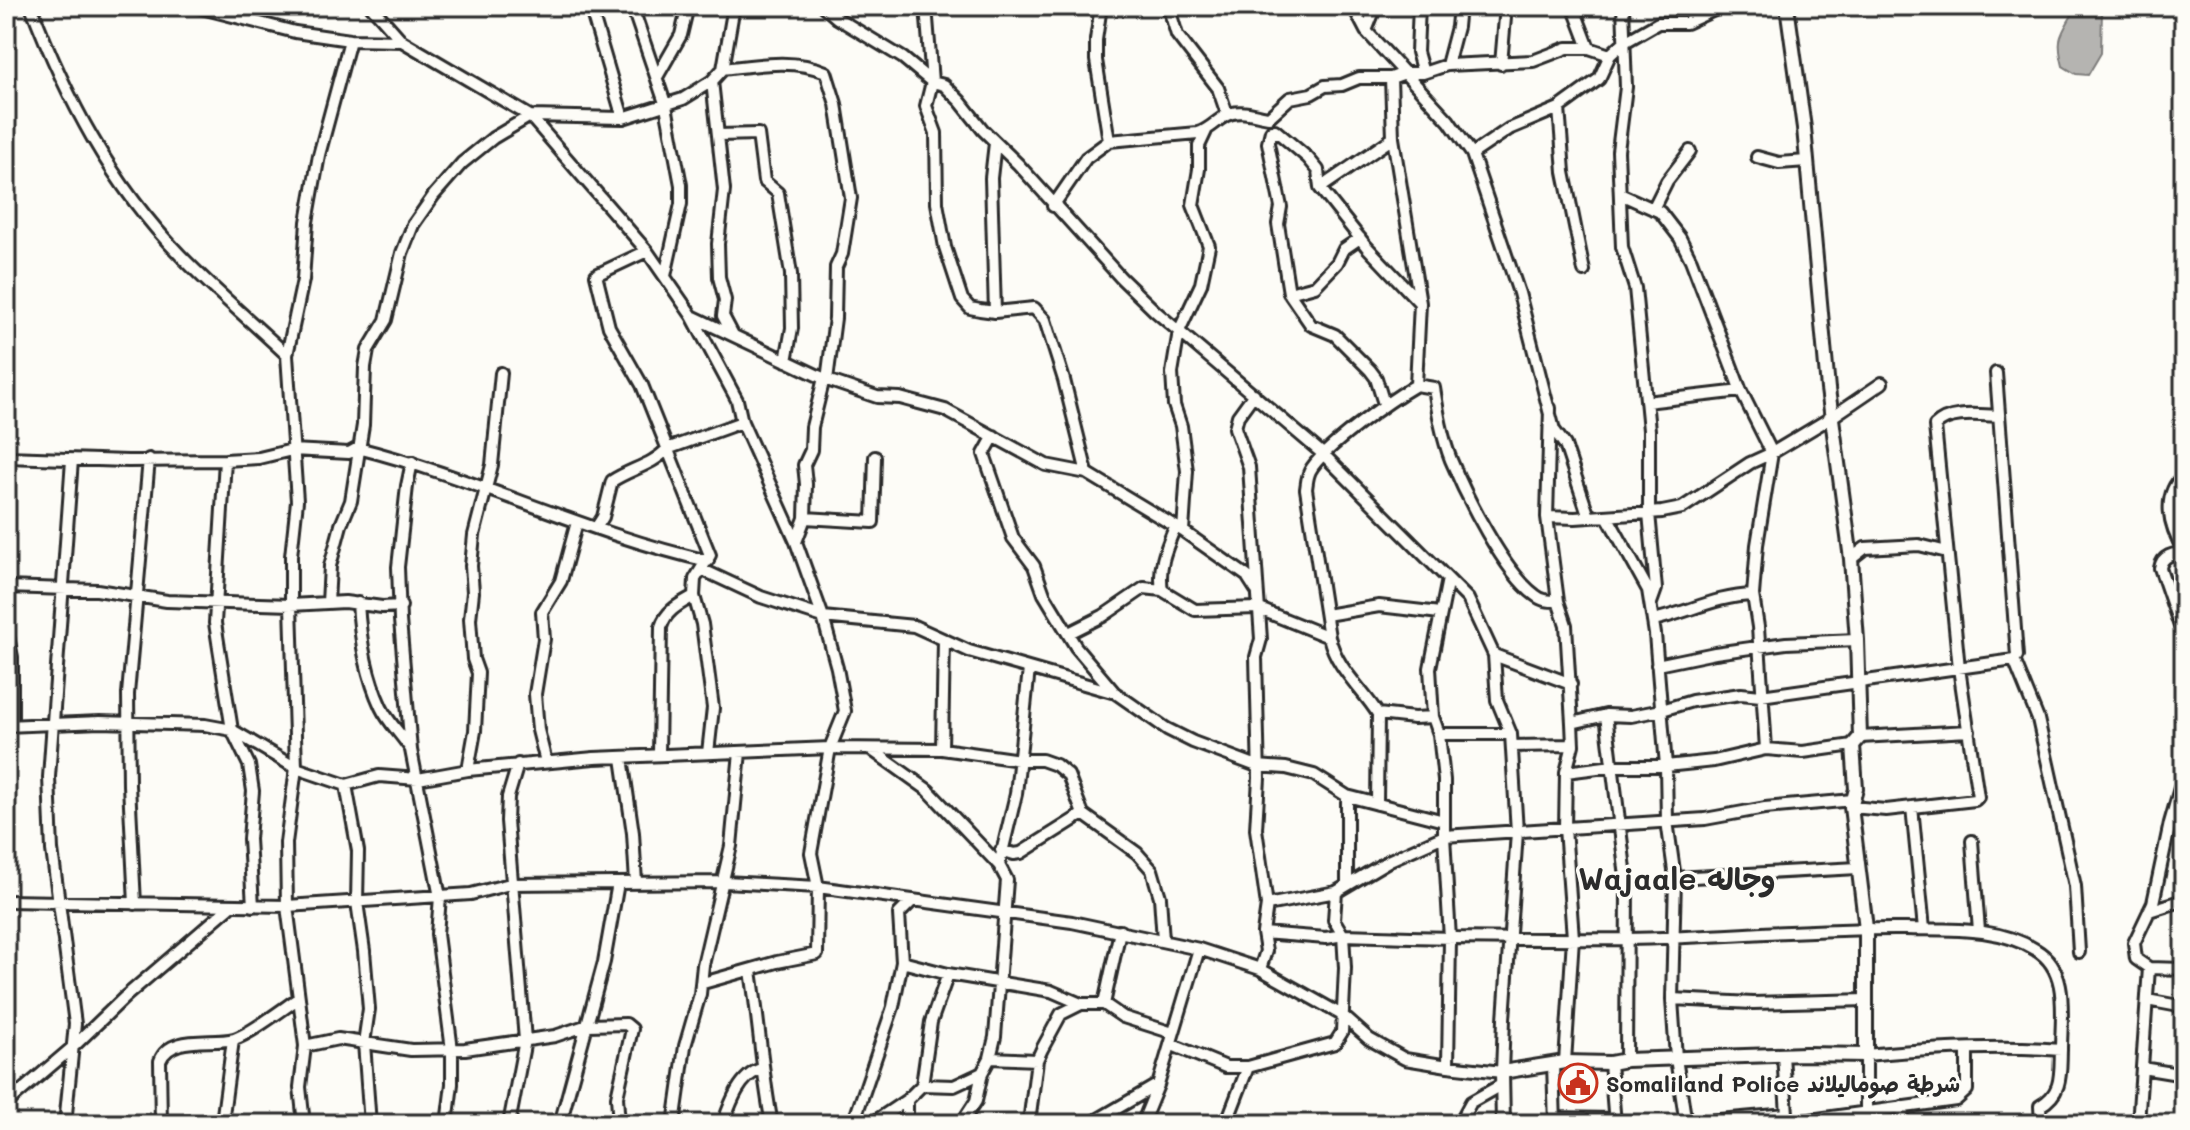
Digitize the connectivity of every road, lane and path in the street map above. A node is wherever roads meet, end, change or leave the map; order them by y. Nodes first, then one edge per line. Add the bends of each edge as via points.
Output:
1 (31, 6) edge
2 (194, 6) edge
3 (371, 6) edge
4 (590, 6) edge
5 (632, 6) edge
6 (688, 6) edge
7 (734, 6) edge
8 (823, 6) edge
9 (926, 6) edge
10 (1101, 6) edge
11 (1164, 6) edge
12 (1353, 6) edge
13 (1376, 6) edge
14 (1419, 6) edge
15 (1459, 6) edge
16 (1506, 6) edge
17 (1573, 6) edge
18 (1623, 6) edge
19 (1787, 6) edge
20 (1716, 7) edge
21 (1366, 31) junction
22 (350, 40) junction
23 (402, 41) junction
24 (1623, 43) junction
25 (1589, 48) junction
26 (1610, 55) junction
27 (1501, 64) junction
28 (1447, 65) junction
29 (723, 69) junction
30 (1405, 73) junction
31 (1423, 73) junction
32 (657, 77) junction
33 (1391, 78) junction
34 (712, 81) junction
35 (932, 82) junction
36 (666, 106) junction
37 (1559, 108) junction
38 (1227, 114) junction
39 (530, 116) junction
40 (1269, 117) junction
41 (623, 118) junction
42 (1206, 131) junction
43 (1276, 133) junction
44 (719, 135) junction
45 (1393, 138) junction
46 (1109, 141) junction
47 (995, 143) junction
48 (1690, 151) dead end
49 (1472, 154) junction
50 (1757, 157) dead end
51 (1807, 161) junction
52 (1320, 188) junction
53 (1620, 194) junction
54 (1053, 206) junction
55 (1653, 209) junction
56 (1360, 238) junction
57 (647, 251) junction
58 (1584, 271) dead end
59 (665, 276) junction
60 (1289, 293) junction
61 (1420, 303) junction
62 (995, 312) junction
63 (692, 316) junction
64 (1179, 331) junction
65 (733, 335) junction
66 (287, 355) junction
67 (786, 361) junction
68 (501, 373) dead end
69 (1996, 373) dead end
70 (825, 379) junction
71 (1882, 383) dead end
72 (1416, 385) junction
73 (1741, 391) junction
74 (1254, 394) junction
75 (1646, 402) junction
76 (1384, 404) junction
77 (1550, 408) junction
78 (1998, 416) junction
79 (1832, 417) junction
80 (742, 422) junction
81 (994, 436) junction
82 (358, 448) junction
83 (667, 449) junction
84 (292, 450) junction
85 (1772, 453) junction
86 (1324, 455) junction
87 (6, 457) edge
88 (875, 457) dead end
89 (149, 459) junction
90 (72, 460) junction
91 (225, 460) junction
92 (412, 462) junction
93 (1087, 473) junction
94 (2184, 475) edge
95 (484, 489) junction
96 (1649, 513) junction
97 (1607, 516) junction
98 (1547, 517) junction
99 (1589, 517) junction
100 (805, 518) junction
101 (577, 522) junction
102 (596, 528) junction
103 (1179, 529) junction
104 (796, 542) junction
105 (1947, 552) junction
106 (2184, 553) edge
107 (1851, 559) junction
108 (705, 566) junction
109 (1448, 579) junction
110 (6, 587) edge
111 (62, 590) junction
112 (1162, 590) junction
113 (1256, 590) junction
114 (1753, 595) junction
115 (137, 596) junction
116 (694, 596) junction
117 (1558, 601) junction
118 (215, 602) junction
119 (328, 603) junction
120 (358, 603) junction
121 (291, 605) junction
122 (401, 606) junction
123 (1650, 606) junction
124 (1257, 608) junction
125 (1440, 613) junction
126 (1326, 615) junction
127 (823, 617) junction
128 (1653, 620) junction
129 (6, 626) edge
130 (1069, 633) junction
131 (1329, 637) junction
132 (2184, 638) edge
133 (944, 640) junction
134 (1857, 640) junction
135 (1759, 647) junction
136 (1494, 655) junction
137 (9, 657) edge
138 (2014, 660) junction
139 (1657, 665) junction
140 (1959, 668) junction
141 (1029, 669) junction
142 (1859, 683) junction
143 (1571, 684) junction
144 (1114, 692) junction
145 (1761, 696) junction
146 (1662, 710) junction
147 (1378, 714) junction
148 (1606, 715) junction
149 (1433, 717) junction
150 (53, 723) junction
151 (1572, 723) junction
152 (128, 724) junction
153 (9, 726) edge
154 (232, 730) junction
155 (1969, 731) junction
156 (1439, 734) junction
157 (1512, 740) junction
158 (1856, 741) junction
159 (1573, 745) junction
160 (830, 748) junction
161 (870, 748) junction
162 (942, 749) junction
163 (1766, 749) junction
164 (411, 750) junction
165 (740, 752) junction
166 (708, 753) junction
167 (659, 754) junction
168 (622, 758) junction
169 (1020, 760) junction
170 (546, 762) junction
171 (518, 764) junction
172 (1257, 766) junction
173 (1613, 766) junction
174 (1666, 766) junction
175 (296, 768) junction
176 (468, 770) junction
177 (1566, 772) junction
178 (2184, 774) edge
179 (418, 779) junction
180 (346, 785) junction
181 (1347, 796) junction
182 (1852, 803) junction
183 (1377, 804) junction
184 (1912, 807) junction
185 (1083, 814) junction
186 (1444, 821) junction
187 (1667, 821) junction
188 (1618, 825) junction
189 (1565, 828) junction
190 (1517, 832) junction
191 (1444, 836) junction
192 (1972, 841) dead end
193 (1001, 850) junction
194 (999, 865) junction
195 (1858, 868) junction
196 (1675, 878) junction
197 (724, 882) junction
198 (618, 883) junction
199 (636, 883) junction
200 (510, 884) junction
201 (1347, 885) junction
202 (818, 887) junction
203 (1336, 892) junction
204 (440, 897) junction
205 (913, 900) junction
206 (2184, 900) edge
207 (6, 901) edge
208 (357, 902) junction
209 (60, 903) junction
210 (135, 904) junction
211 (232, 905) junction
212 (1267, 905) junction
213 (253, 906) junction
214 (287, 906) junction
215 (1004, 911) junction
216 (2149, 911) junction
217 (1866, 928) junction
218 (1924, 929) junction
219 (1120, 931) junction
220 (1979, 931) junction
221 (1263, 933) junction
222 (1343, 935) junction
223 (1674, 937) junction
224 (1573, 938) junction
225 (1450, 939) junction
226 (1627, 939) junction
227 (1163, 940) junction
228 (1510, 940) junction
229 (1199, 949) junction
230 (2079, 952) dead end
231 (902, 962) junction
232 (2149, 968) junction
233 (1260, 969) junction
234 (2184, 969) edge
235 (751, 971) junction
236 (948, 974) junction
237 (998, 981) junction
238 (703, 983) junction
239 (299, 998) junction
240 (1672, 999) junction
241 (1867, 1000) junction
242 (2147, 1000) junction
243 (1081, 1004) junction
244 (1104, 1004) junction
245 (2184, 1007) edge
246 (1342, 1015) junction
247 (588, 1025) junction
248 (1172, 1039) junction
249 (233, 1040) junction
250 (525, 1040) junction
251 (364, 1043) junction
252 (305, 1046) junction
253 (73, 1047) junction
254 (452, 1050) junction
255 (1967, 1050) junction
256 (2061, 1050) junction
257 (1783, 1055) junction
258 (1866, 1055) junction
259 (990, 1058) junction
260 (1676, 1058) junction
261 (1037, 1060) junction
262 (1626, 1060) junction
263 (1559, 1063) junction
264 (1610, 1063) junction
265 (1448, 1066) junction
266 (1248, 1067) junction
267 (2142, 1068) junction
268 (761, 1069) junction
269 (982, 1073) junction
270 (2184, 1075) edge
271 (1502, 1078) junction
272 (922, 1085) junction
273 (1158, 1085) junction
274 (907, 1100) junction
275 (6, 1104) edge
276 (1902, 1107) junction
277 (1865, 1119) edge
278 (1787, 1120) edge
279 (1555, 1121) edge
280 (1615, 1122) edge
281 (65, 1124) edge
282 (161, 1124) edge
283 (224, 1124) edge
284 (304, 1124) edge
285 (370, 1124) edge
286 (447, 1124) edge
287 (509, 1124) edge
288 (560, 1124) edge
289 (619, 1124) edge
290 (674, 1124) edge
291 (723, 1124) edge
292 (772, 1124) edge
293 (853, 1124) edge
294 (871, 1124) edge
295 (907, 1124) edge
296 (961, 1124) edge
297 (1026, 1124) edge
298 (1090, 1124) edge
299 (1142, 1124) edge
300 (1226, 1124) edge
301 (1459, 1124) edge
302 (1503, 1124) edge
303 (1686, 1124) edge
304 (1904, 1124) edge
305 (2041, 1124) edge
306 (2138, 1124) edge

1 - 66 street via 68,94 118,180 180,256
2 - 22 street
3 - 23 street
4 - 41 street
5 - 32 street
6 - 32 street via 681,35
7 - 29 street
8 - 35 street
9 - 35 street
10 - 46 street via 1096,60
11 - 38 street via 1177,35 1218,88
12 - 21 street
13 - 21 street
14 - 31 street via 1417,52
15 - 28 street
16 - 27 street
17 - 25 street
18 - 24 street
19 - 51 street
20 - 24 street via 1686,23 1658,23
21 - 30 street
22 - 23 street
22 - 66 street via 319,155
23 - 39 street
24 - 26 street
24 - 53 street via 1627,62 1618,151
25 - 26 street
25 - 27 street
26 - 37 street via 1599,79
27 - 28 street
28 - 31 street
29 - 34 street
29 - 70 street via 807,64 826,72 851,198 836,267
30 - 31 street
30 - 33 street
30 - 49 street
32 - 36 street
33 - 40 street via 1325,86 1290,98
33 - 45 street
34 - 36 street
34 - 44 street
35 - 47 street via 944,85
35 - 62 street via 926,106 936,133 937,203 945,247 965,305
36 - 41 street
36 - 59 street via 682,195
37 - 49 street via 1509,129
37 - 58 street via 1564,172
38 - 40 street
38 - 42 street
39 - 41 street
39 - 57 street
39 - 82 street via 462,163 413,225 386,320 368,350
40 - 43 street
42 - 46 street
42 - 64 street via 1199,146 1193,205 1209,246 1201,284
43 - 52 street via 1318,170
43 - 60 street via 1271,131 1268,143 1281,207 1278,224
44 - 65 street via 724,190 719,277 723,316
44 - 67 street via 758,134 764,181 778,193 793,303
45 - 52 street
45 - 61 street
46 - 54 street via 1086,158
47 - 54 street
47 - 62 street
48 - 55 street
49 - 77 street via 1519,293
50 - 51 street via 1779,163
51 - 79 street
52 - 56 street
53 - 55 street
53 - 75 street via 1622,247 1635,288
54 - 64 street
55 - 73 street via 1666,218 1687,250
56 - 60 street via 1344,249 1315,286
56 - 61 street
57 - 59 street
57 - 83 street via 596,275 609,327 642,385
59 - 63 street
60 - 76 street via 1313,327 1335,335 1370,370
61 - 72 street
62 - 93 street via 1034,308 1043,316
63 - 65 street
63 - 80 street via 737,400
64 - 74 street
64 - 103 street via 1172,373 1187,471
65 - 67 street
66 - 84 street
67 - 70 street
68 - 95 street via 492,465
69 - 78 street
70 - 81 street via 877,397 923,402
70 - 100 street via 804,465
71 - 79 street
72 - 76 street
72 - 117 street via 1434,388 1451,461 1510,567 1535,595
73 - 75 street
73 - 85 street
74 - 86 street
74 - 113 street via 1235,428 1249,467
75 - 96 street
76 - 86 street
77 - 98 street
77 - 99 street
78 - 105 street via 1941,419 1935,426
78 - 138 street
79 - 85 street
79 - 107 street
80 - 83 street
80 - 104 street
81 - 93 street via 1046,465
81 - 130 street via 984,454 1013,538
82 - 84 street via 349,453
82 - 92 street
82 - 119 street via 351,501 330,566
83 - 102 street via 612,481
83 - 108 street via 710,555
84 - 91 street
84 - 121 street via 297,501
85 - 96 street via 1692,504
85 - 114 street
86 - 109 street
86 - 126 street via 1309,473 1306,489
87 - 90 street
88 - 100 street via 873,522
89 - 90 street
89 - 91 street
89 - 115 street
90 - 111 street
91 - 118 street
92 - 95 street
92 - 122 street via 398,567
93 - 103 street
94 - 106 street via 2174,484 2169,507
95 - 101 street
95 - 176 street via 471,566 470,619 478,673
96 - 97 street
96 - 123 street via 1656,589
97 - 99 street
97 - 123 street via 1648,590
98 - 99 street
98 - 117 street
100 - 104 street
101 - 102 street
101 - 170 street via 561,581 542,612 544,639 535,694
102 - 108 street
103 - 112 street via 1162,559
103 - 113 street via 1247,576
104 - 127 street
105 - 107 street via 1919,545 1865,548
105 - 140 street
106 - 132 street via 2168,556 2160,568
107 - 134 street
108 - 116 street via 695,579
108 - 127 street via 761,597
109 - 125 street
109 - 136 street via 1468,599
110 - 111 street
111 - 115 street
111 - 150 street
112 - 124 street via 1195,610
112 - 130 street via 1144,588
113 - 124 street
114 - 128 street via 1710,600
114 - 135 street
115 - 118 street
115 - 152 street
116 - 166 street via 713,708
116 - 167 street via 673,608 661,627
117 - 143 street via 1566,625
118 - 121 street
118 - 154 street
119 - 120 street
119 - 121 street
120 - 122 street
120 - 164 street via 372,684 381,708
121 - 175 street
122 - 164 street
123 - 128 street
124 - 131 street
124 - 172 street
125 - 126 street via 1379,606
125 - 149 street via 1430,668
126 - 131 street
127 - 133 street via 914,626
127 - 160 street via 845,711
128 - 139 street
129 - 137 street
130 - 144 street
131 - 147 street via 1337,662
133 - 141 street
133 - 162 street
134 - 135 street
134 - 142 street
135 - 139 street
135 - 145 street
136 - 143 street
136 - 157 street via 1497,700
137 - 153 street
138 - 140 street
138 - 230 street via 2038,719 2075,886
139 - 146 street
140 - 142 street
140 - 155 street
141 - 144 street
141 - 169 street
142 - 145 street
142 - 158 street
143 - 151 street
144 - 172 street via 1167,729
145 - 146 street via 1741,694
145 - 163 street
146 - 148 street
146 - 174 street
147 - 149 street
147 - 183 street
148 - 151 street
148 - 173 street
149 - 156 street
150 - 152 street
150 - 153 street
150 - 209 street via 49,777
151 - 159 street
152 - 154 street via 181,723
152 - 210 street
154 - 175 street
154 - 213 street via 249,765 253,791
155 - 158 street
155 - 184 street via 1978,797
156 - 157 street
156 - 186 street
157 - 159 street
157 - 190 street
158 - 163 street via 1803,752
158 - 182 street
159 - 177 street
160 - 161 street
160 - 165 street
160 - 202 street via 811,853
161 - 162 street
161 - 194 street via 928,790
162 - 169 street
163 - 174 street
164 - 179 street
165 - 166 street
165 - 197 street
166 - 167 street
167 - 168 street
168 - 170 street
168 - 199 street
169 - 185 street via 1042,760 1068,775
169 - 193 street
170 - 171 street
171 - 176 street
171 - 200 street via 508,797
172 - 181 street via 1314,775
172 - 212 street via 1256,829
173 - 174 street
173 - 177 street
173 - 188 street
174 - 187 street
175 - 180 street
175 - 214 street via 286,843
176 - 179 street
177 - 189 street
178 - 216 street
179 - 180 street via 379,776
179 - 204 street
180 - 208 street via 358,851
181 - 183 street
181 - 201 street
182 - 184 street via 1886,810
182 - 187 street
182 - 195 street
183 - 186 street
184 - 218 street
185 - 193 street via 1021,853
185 - 227 street via 1152,870
186 - 191 street
187 - 188 street
187 - 196 street
188 - 189 street
188 - 226 street via 1627,885
189 - 190 street
189 - 224 street
190 - 191 street
190 - 228 street
191 - 201 street
191 - 225 street
192 - 220 street
193 - 194 street
194 - 215 street via 1007,880
195 - 196 street
195 - 217 street
196 - 223 street
197 - 199 street
197 - 202 street
197 - 238 street
198 - 199 street
198 - 200 street
198 - 247 street
200 - 204 street
200 - 250 street
201 - 203 street
202 - 205 street
202 - 235 street via 817,954
203 - 212 street
203 - 222 street via 1334,920
204 - 208 street
204 - 254 street via 437,934
205 - 215 street
205 - 231 street via 899,914
206 - 216 street
207 - 209 street
208 - 214 street
208 - 251 street via 369,1009
209 - 210 street
209 - 253 street via 75,1024
210 - 211 street
211 - 213 street
211 - 253 street
212 - 221 street
213 - 214 street
214 - 239 street
215 - 219 street
215 - 237 street
216 - 232 street via 2133,949 2136,959
217 - 218 street
217 - 223 street
217 - 241 street
218 - 220 street
219 - 227 street
219 - 244 street
220 - 256 street via 2039,951 2055,968 2062,993
221 - 222 street
221 - 233 street via 1266,951
222 - 225 street
222 - 246 street
223 - 226 street
223 - 240 street
224 - 226 street
224 - 228 street
224 - 263 street
225 - 228 street
225 - 265 street
226 - 262 street
227 - 229 street
228 - 271 street
229 - 233 street
229 - 248 street
231 - 236 street
231 - 293 street
232 - 234 street
232 - 242 street
233 - 246 street
235 - 238 street
235 - 268 street
236 - 237 street
236 - 272 street via 931,1022
237 - 243 street via 1051,991
237 - 259 street
238 - 290 street via 685,1046
239 - 249 street
239 - 252 street
240 - 241 street
240 - 260 street
241 - 258 street
242 - 245 street
242 - 267 street
243 - 244 street
243 - 261 street via 1061,1014
244 - 248 street
246 - 265 street via 1393,1053
246 - 266 street via 1342,1032 1335,1043
247 - 250 street
247 - 288 street
247 - 289 street via 626,1024 632,1029 617,1097
248 - 266 street via 1226,1067
248 - 273 street
249 - 282 street via 163,1052
249 - 283 street
250 - 254 street
250 - 287 street
251 - 252 street via 338,1039
251 - 254 street
251 - 285 street
252 - 284 street via 300,1087
253 - 275 street
253 - 281 street
254 - 286 street
255 - 256 street
255 - 258 street
255 - 276 street via 1965,1094
256 - 305 street via 2059,1090 2040,1106
257 - 258 street
257 - 260 street
257 - 278 street
258 - 277 street
259 - 261 street
259 - 269 street
260 - 262 street
260 - 303 street
261 - 297 street
262 - 264 street
263 - 264 street
263 - 271 street
263 - 279 street
264 - 280 street
265 - 271 street
266 - 300 street
267 - 270 street
267 - 306 street
268 - 291 street via 738,1088
268 - 292 street
269 - 272 street via 954,1086
269 - 296 street via 976,1101
271 - 301 street via 1471,1102
271 - 302 street
272 - 274 street
273 - 298 street
273 - 299 street
274 - 294 street
274 - 295 street
276 - 277 street
276 - 304 street
277 - 278 street
278 - 303 street
279 - 280 street

